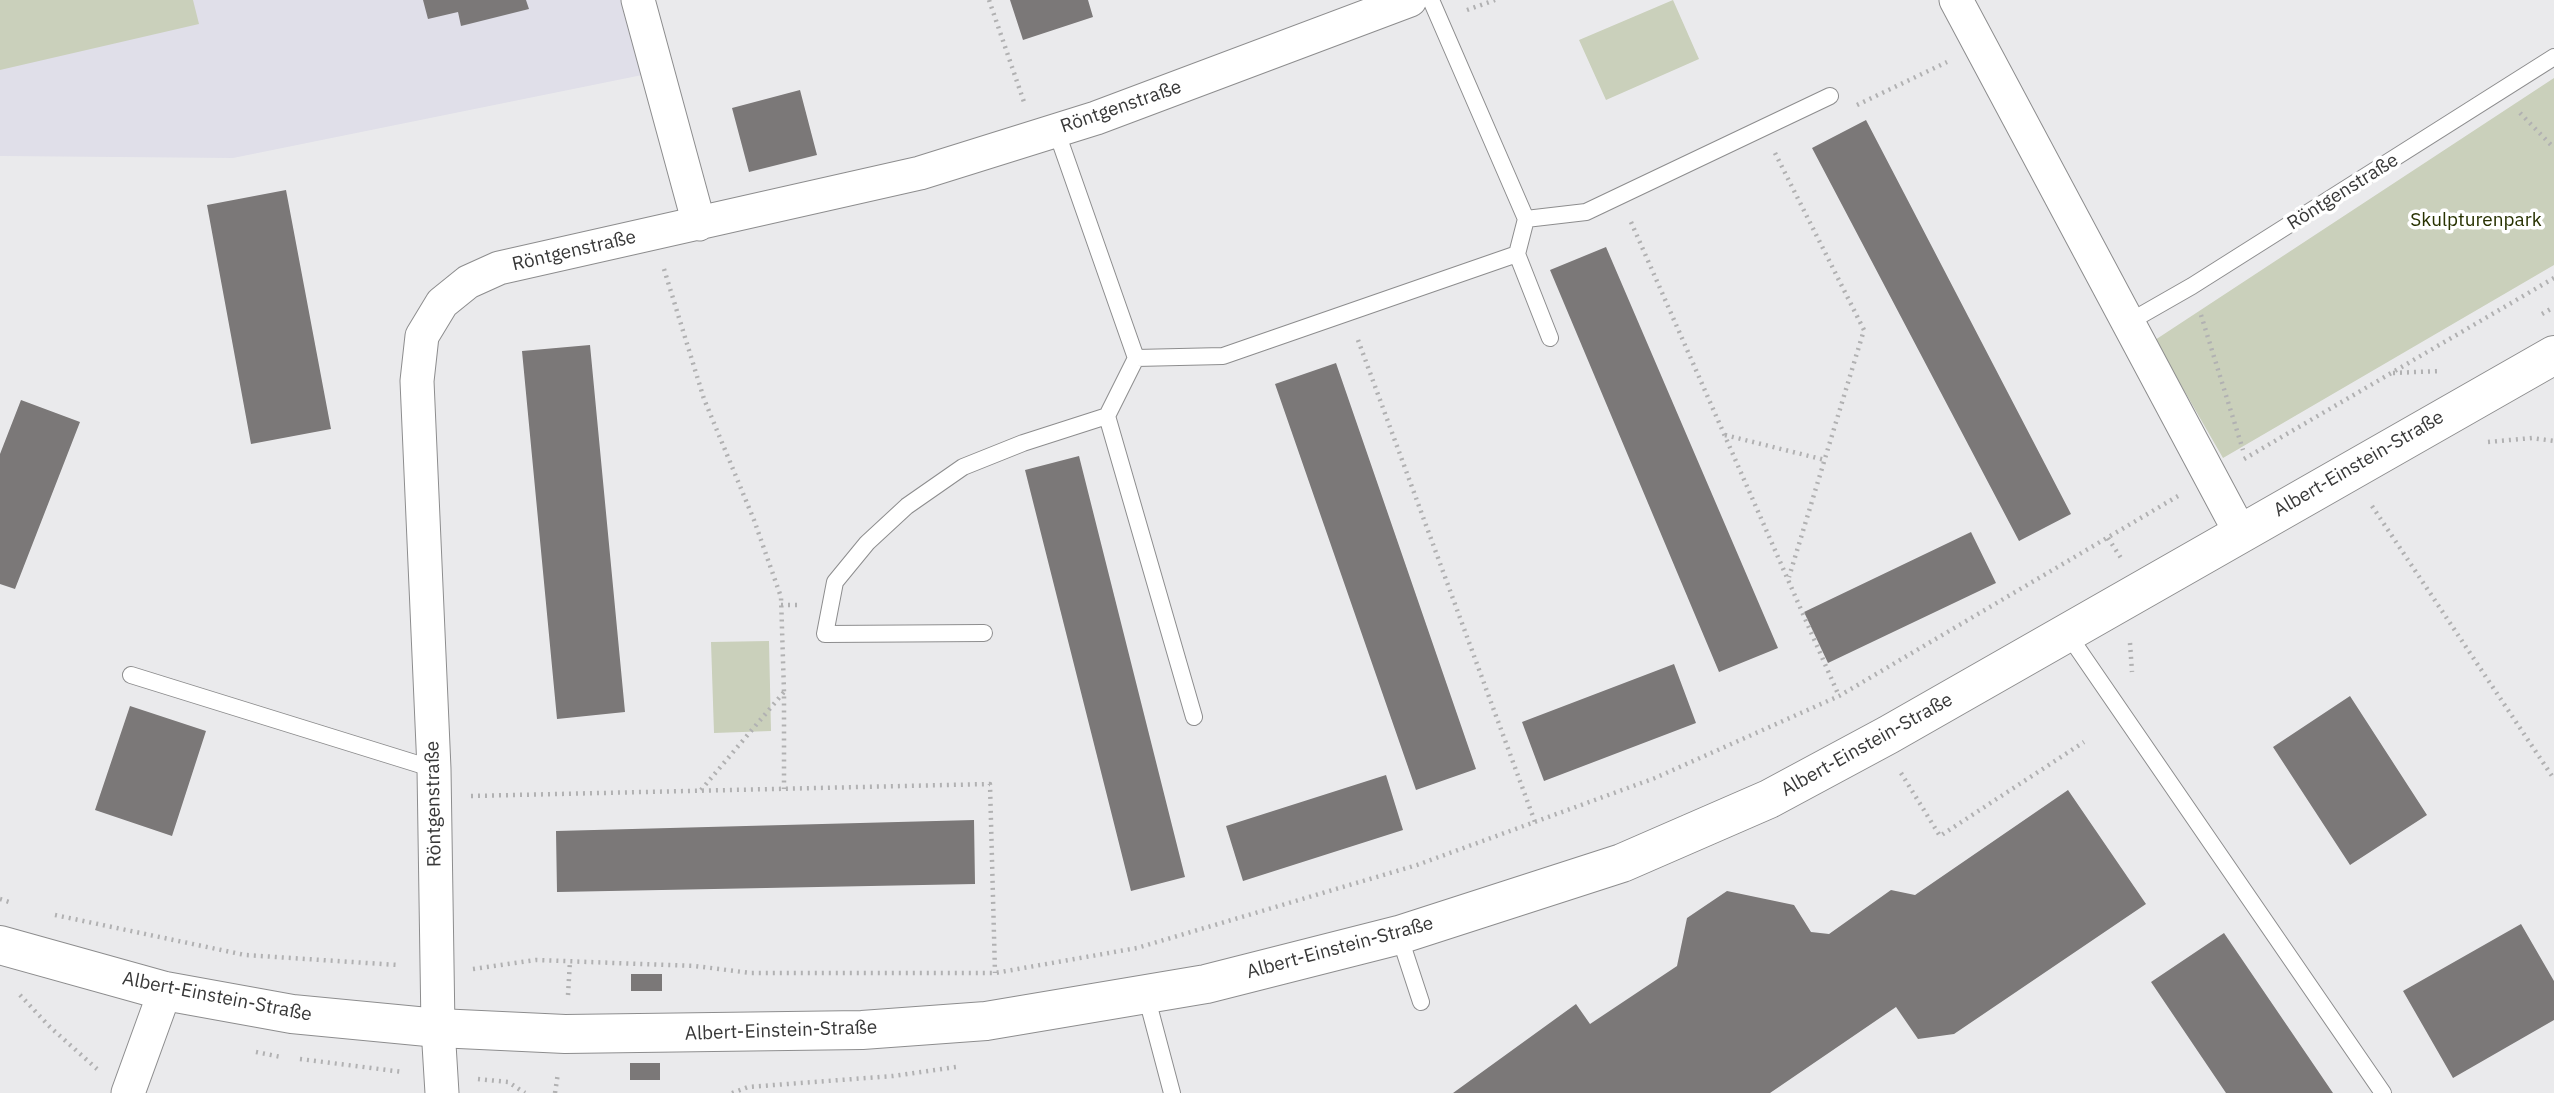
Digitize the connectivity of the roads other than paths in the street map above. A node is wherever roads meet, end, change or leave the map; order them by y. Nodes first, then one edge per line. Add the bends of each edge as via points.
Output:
1 (638, 0) edge
2 (1410, 0) edge
3 (1431, 0) edge
4 (1956, 0) edge
5 (2554, 57) edge
6 (1830, 96) road end
7 (1046, 133) junction
8 (1526, 219) junction
9 (699, 223) junction
10 (1517, 254) junction
11 (2129, 322) junction
12 (1550, 338) dead end
13 (2554, 355) edge
14 (1136, 358) junction
15 (1107, 416) junction
16 (2241, 532) junction
17 (2066, 632) junction
18 (984, 633) dead end
19 (131, 675) dead end
20 (1194, 717) dead end
21 (435, 769) junction
22 (1399, 935) junction
23 (0, 945) edge
24 (164, 991) junction
25 (1146, 996) junction
26 (1421, 1002) dead end
27 (438, 1028) junction
28 (128, 1093) edge
29 (442, 1093) edge
30 (1172, 1093) edge
31 (2383, 1093) edge

1 - 9 street
2 - 7 street, Röntgenstraße via 1240,66
3 - 8 lane
4 - 11 street
5 - 11 lane, Röntgenstraße
6 - 8 lane via 1586,212
7 - 9 street, Röntgenstraße via 920,173
7 - 14 lane
8 - 10 lane
9 - 21 street, Röntgenstraße via 499,268 468,282 442,303 422,336 417,381
10 - 12 lane
10 - 14 lane via 1223,356
11 - 16 street
13 - 16 street, Albert-Einstein-Straße
14 - 15 lane
15 - 18 lane via 963,467 906,506 835,582 825,634
15 - 20 lane
16 - 17 street, Albert-Einstein-Straße
17 - 22 street, Albert-Einstein-Straße via 1769,799 1622,863
17 - 31 lane
19 - 21 lane
21 - 27 street, Röntgenstraße
22 - 25 street, Albert-Einstein-Straße
22 - 26 lane
23 - 24 street, Albert-Einstein-Straße
24 - 27 street, Albert-Einstein-Straße via 292,1014
24 - 28 street
25 - 27 street, Albert-Einstein-Straße via 986,1021 862,1030 644,1034
25 - 30 lane
27 - 29 street, Röntgenstraße

